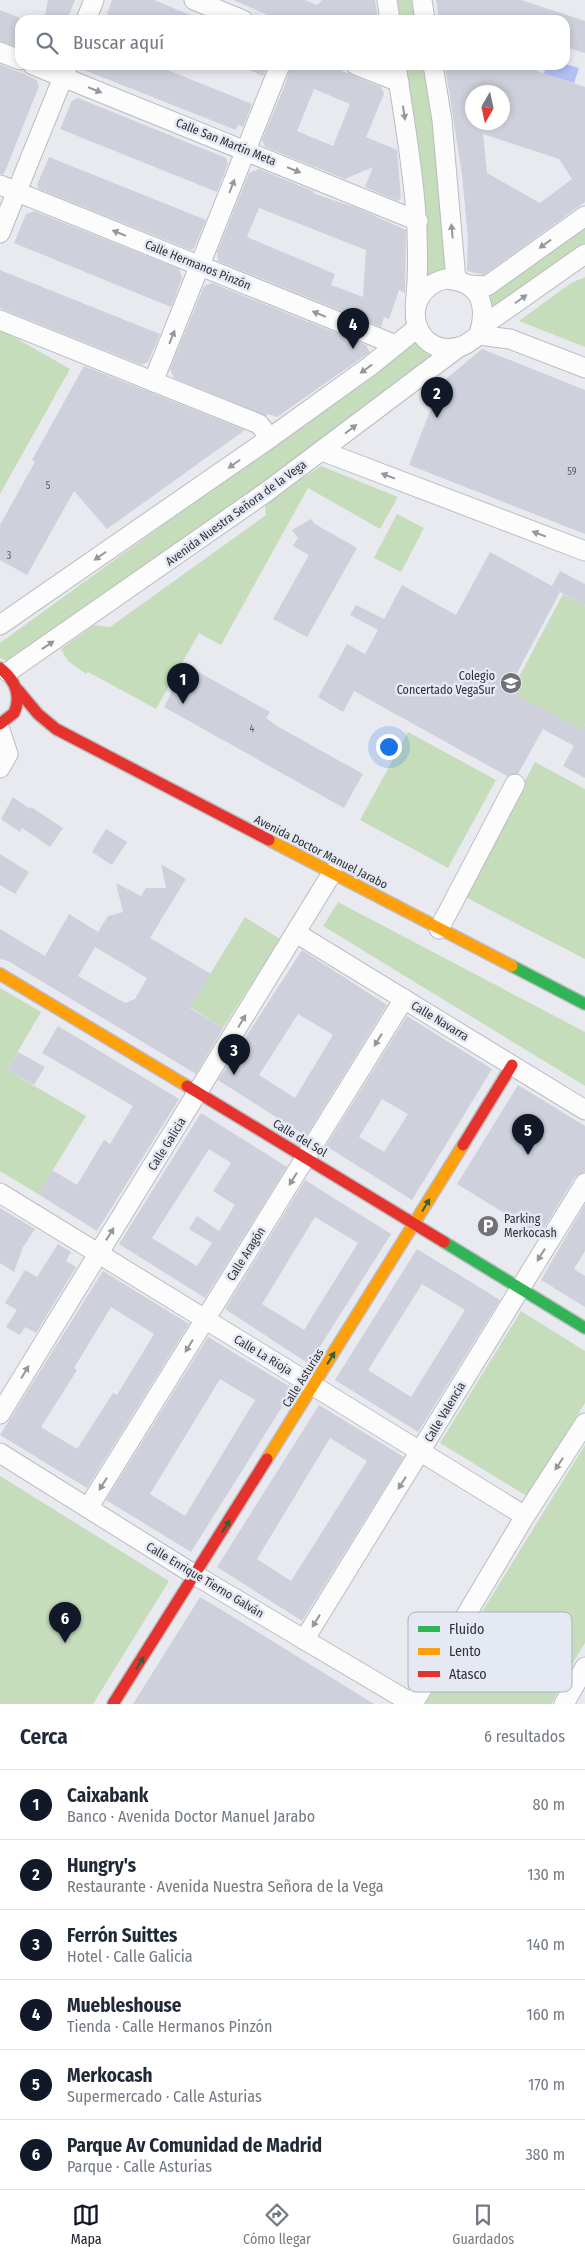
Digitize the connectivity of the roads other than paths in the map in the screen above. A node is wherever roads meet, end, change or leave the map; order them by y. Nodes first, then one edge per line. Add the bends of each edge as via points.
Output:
1 (94, 0) edge
2 (194, 0) edge
3 (387, 0) edge
4 (422, 0) edge
5 (88, 15) edge
6 (231, 15) edge
7 (389, 15) edge
8 (424, 15) edge
9 (0, 52) edge
10 (15, 58) edge
11 (278, 70) edge
12 (382, 70) edge
13 (434, 70) edge
14 (66, 71) edge
15 (398, 73) edge
16 (246, 150) junction
17 (8, 189) edge
18 (585, 216) edge
19 (418, 221) junction
20 (0, 233) edge
21 (585, 254) edge
22 (201, 266) junction
23 (463, 283) junction
24 (415, 307) junction
25 (0, 320) edge
26 (418, 328) junction
27 (480, 331) junction
28 (396, 345) junction
29 (459, 347) junction
30 (585, 368) edge
31 (154, 382) junction
32 (270, 438) junction
33 (322, 450) junction
34 (585, 551) edge
35 (0, 625) edge
36 (4, 670) edge
37 (18, 690) junction
38 (44, 722) junction
39 (2, 725) edge
40 (0, 768) edge
41 (515, 784) dead end
42 (332, 873) junction
43 (439, 929) junction
44 (296, 933) junction
45 (0, 974) edge
46 (404, 999) junction
47 (585, 1004) edge
48 (512, 1065) junction
49 (198, 1093) junction
50 (585, 1110) edge
51 (306, 1157) junction
52 (585, 1183) edge
53 (0, 1194) edge
54 (415, 1225) junction
55 (97, 1255) junction
56 (520, 1289) junction
57 (205, 1320) junction
58 (585, 1328) edge
59 (314, 1386) junction
60 (0, 1414) edge
61 (585, 1423) edge
62 (421, 1452) junction
63 (0, 1453) edge
64 (88, 1508) junction
65 (525, 1516) junction
66 (195, 1575) junction
67 (468, 1612) edge
68 (304, 1640) junction
69 (585, 1667) edge
70 (572, 1690) edge
71 (420, 1692) edge
72 (571, 1692) edge
73 (113, 1704) edge
74 (413, 1704) edge
75 (564, 1704) edge

1 - 5 street
2 - 6 street
3 - 7 street
4 - 8 street
9 - 10 street
11 - 16 street
12 - 15 street
23 -> 13 street
14 -> 16 street, Calle San Martín Meta
14 - 17 street
15 -> 19 street
16 -> 19 street, Calle San Martín Meta
22 -> 16 street
17 - 20 street
22 -> 17 street, Calle Hermanos Pinzón
18 -> 23 street via 487,286
19 - 24 street
27 -> 21 street
28 -> 22 street, Calle Hermanos Pinzón
31 -> 22 street
23 - 24 street via 435,282 426,288
23 - 27 street via 477,293 483,304
24 - 26 street
25 - 31 street
26 - 28 street
26 - 29 street via 423,336 439,347
27 - 29 street
27 - 30 street
28 -> 32 street
33 -> 29 street, Avenida Nuestra Señora de la Vega
31 - 32 street via 259,424
32 -> 35 street
34 -> 33 street
36 -> 33 street, Avenida Nuestra Señora de la Vega via 120,596
36 - 37 street, Avenida Doctor Manuel Jarabo
37 - 38 street, Avenida Doctor Manuel Jarabo
37 - 39 street via 19,702 14,713
38 - 39 street, Avenida Doctor Manuel Jarabo via 26,720
38 - 42 street, Avenida Doctor Manuel Jarabo
39 - 40 street via 8,754
41 - 43 street
42 - 43 street, Avenida Doctor Manuel Jarabo
42 - 44 street, Calle Galicia
43 - 47 street, Avenida Doctor Manuel Jarabo
44 - 46 street, Calle Navarra
49 -> 44 street, Calle Galicia
45 - 49 street, Calle del Sol
46 - 48 street, Calle Navarra
46 -> 51 street, Calle Aragón
48 - 50 street, Calle Navarra
54 -> 48 street, Calle Asturias
49 - 51 street, Calle del Sol
55 -> 49 street, Calle Galicia
51 - 54 street, Calle del Sol
51 -> 57 street, Calle Aragón
52 -> 56 street, Calle Valencia
53 - 55 street, Calle La Rioja
54 - 56 street, Calle del Sol
59 -> 54 street, Calle Asturias
55 - 57 street, Calle La Rioja
60 -> 55 street, Calle Galicia
56 - 58 street, Calle del Sol
56 - 62 street, Calle Valencia
57 - 59 street, Calle La Rioja
57 -> 64 street, Calle Aragón
59 - 62 street, Calle La Rioja
66 -> 59 street, Calle Asturias
61 -> 65 street
62 - 65 street, Calle La Rioja
62 -> 68 street, Calle Valencia
63 - 64 street, Calle Enrique Tierno Galván
64 - 66 street, Calle Enrique Tierno Galván
65 - 67 street
66 - 68 street, Calle Enrique Tierno Galván
73 -> 66 street, Calle Asturias
68 - 74 street, Calle Enrique Tierno Galván
69 - 70 street
71 - 74 street
72 - 75 street

